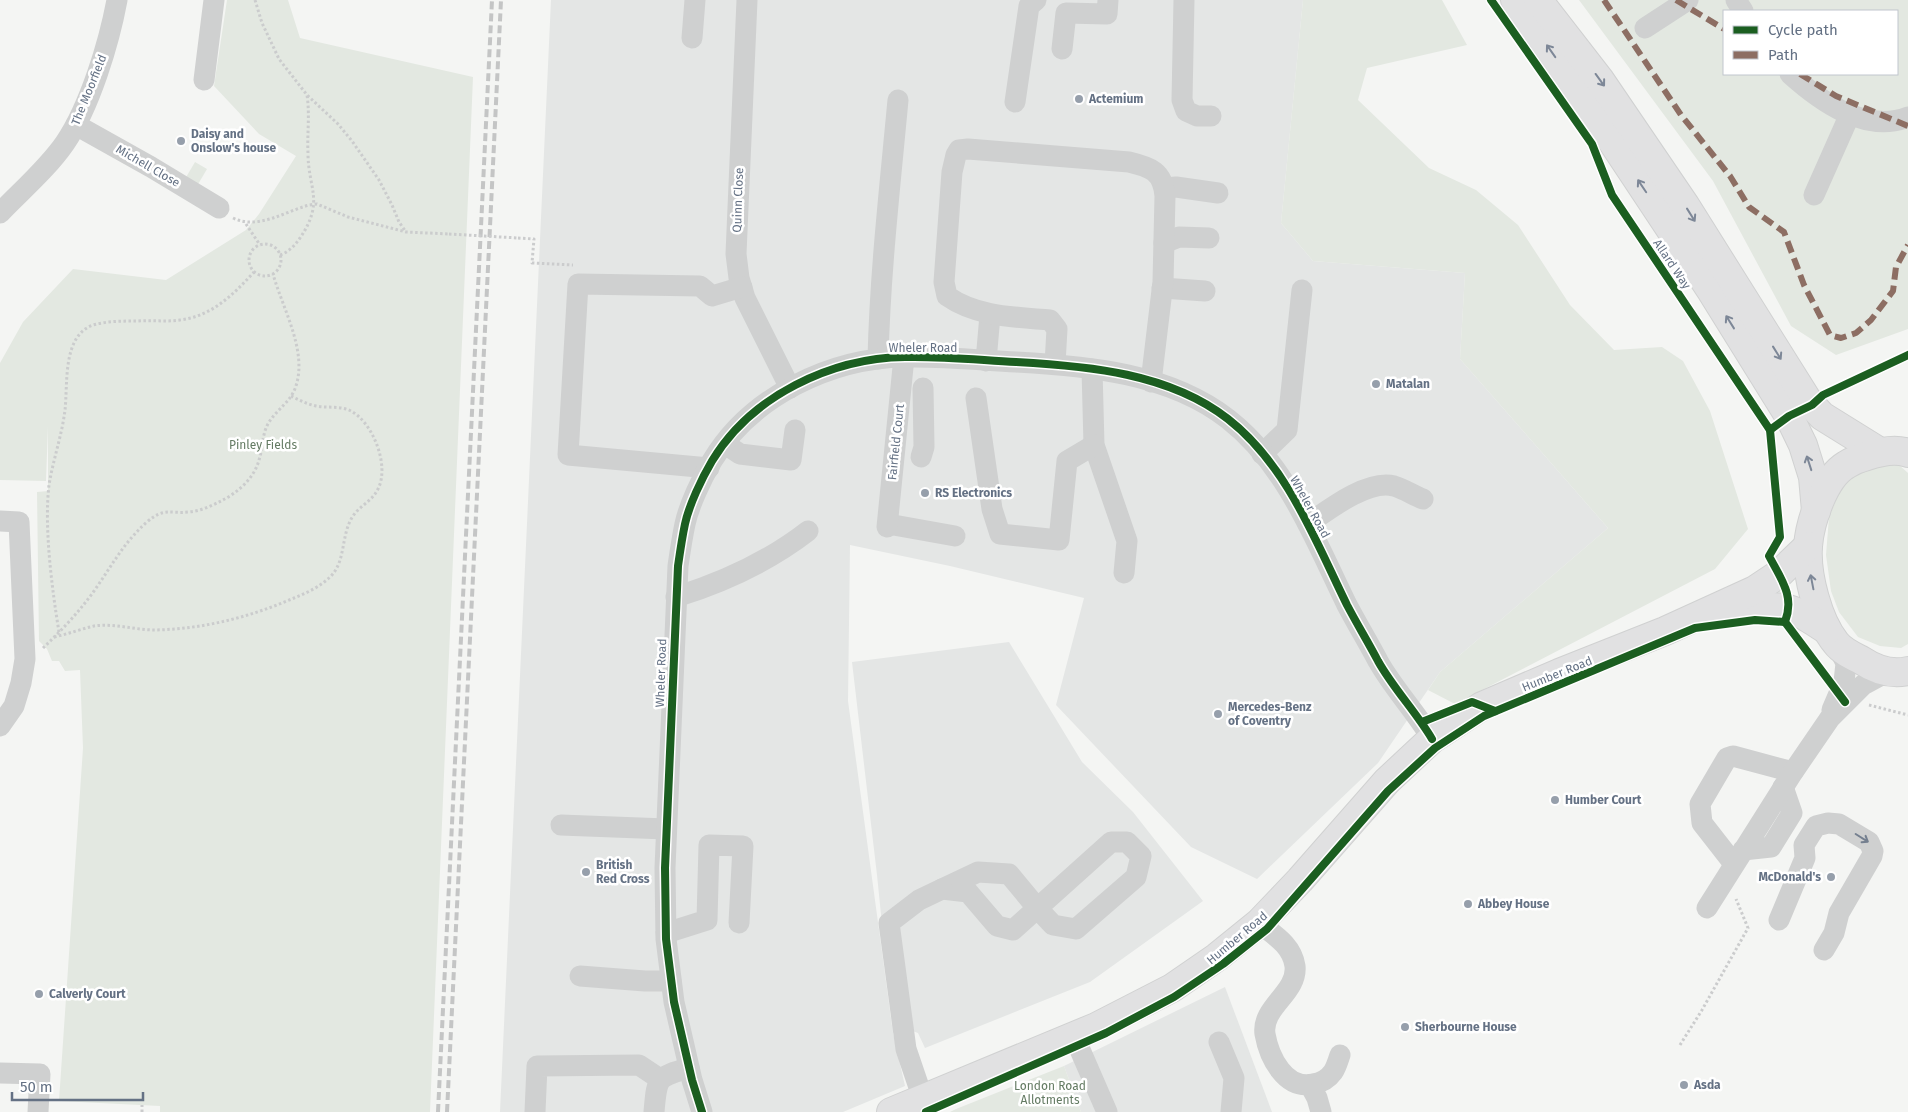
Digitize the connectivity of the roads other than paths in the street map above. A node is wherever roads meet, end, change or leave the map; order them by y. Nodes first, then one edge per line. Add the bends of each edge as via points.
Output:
1 (117, 0) edge
2 (214, 0) edge
3 (695, 0) edge
4 (747, 0) edge
5 (1036, 0) edge
6 (1108, 0) edge
7 (1184, 0) edge
8 (1515, 0) edge
9 (1538, 0) edge
10 (1688, 0) edge
11 (1645, 28) dead end
12 (692, 38) dead end
13 (1062, 49) dead end
14 (1792, 75) edge
15 (204, 80) dead end
16 (898, 100) dead end
17 (1015, 102) dead end
18 (1850, 114) junction
19 (1211, 116) dead end
20 (1908, 117) edge
21 (76, 125) junction
22 (1165, 188) junction
23 (1218, 193) dead end
24 (1814, 195) dead end
25 (220, 208) road end
26 (0, 212) edge
27 (1208, 238) dead end
28 (1164, 243) junction
29 (742, 287) junction
30 (1162, 288) junction
31 (1302, 290) dead end
32 (1205, 291) dead end
33 (990, 315) junction
34 (904, 357) junction
35 (878, 359) junction
36 (986, 361) junction
37 (1055, 364) junction
38 (1092, 369) junction
39 (1151, 382) junction
40 (790, 388) junction
41 (923, 388) dead end
42 (976, 398) dead end
43 (795, 430) dead end
44 (896, 443) junction
45 (725, 444) junction
46 (1094, 445) junction
47 (1900, 451) edge
48 (1262, 454) junction
49 (709, 468) junction
50 (1422, 498) dead end
51 (1816, 511) junction
52 (0, 521) edge
53 (1308, 524) junction
54 (808, 531) dead end
55 (955, 536) dead end
56 (1808, 546) junction
57 (1124, 573) dead end
58 (676, 597) junction
59 (1695, 618) junction
60 (1832, 638) junction
61 (1900, 675) edge
62 (1830, 718) junction
63 (0, 726) edge
64 (1432, 739) junction
65 (1788, 779) junction
66 (561, 825) dead end
67 (666, 829) junction
68 (1739, 857) junction
69 (708, 889) junction
70 (740, 889) junction
71 (942, 889) junction
72 (1708, 908) dead end
73 (1038, 909) junction
74 (1779, 920) dead end
75 (739, 923) dead end
76 (1259, 923) junction
77 (666, 933) junction
78 (1824, 950) dead end
79 (580, 976) dead end
80 (671, 981) junction
81 (1074, 1036) junction
82 (1219, 1042) dead end
83 (1340, 1055) dead end
84 (689, 1068) junction
85 (0, 1072) edge
86 (660, 1079) junction
87 (1310, 1085) junction
88 (923, 1099) junction
89 (38, 1112) edge
90 (535, 1112) edge
91 (654, 1112) edge
92 (702, 1112) edge
93 (891, 1112) edge
94 (1107, 1112) edge
95 (1231, 1112) edge
96 (1321, 1112) edge

1 - 21 street, The Moorfield via 106,46
2 - 15 street
3 - 12 street
4 - 29 street, Quinn Close via 736,239
5 - 17 street via 1029,6
6 - 13 street via 1107,14 1066,13
7 - 19 street via 1182,100 1186,110 1197,116
51 -> 8 main road, Allard Way via 1813,477 1789,416 1702,276
9 -> 47 main road via 1600,80 1685,205 1808,401 1822,416
10 - 11 street
14 - 18 street via 1816,96
16 - 35 street
18 - 20 street via 1888,121
18 - 24 street
21 - 25 street, Michell Close
21 - 26 street, The Moorfield via 42,171
22 - 23 street
22 - 28 street
22 - 33 street via 1149,167 1129,162 959,150 952,172 944,282 947,296 956,303
27 - 28 street via 1179,237
28 - 30 street
29 - 40 street, Quinn Close
29 - 49 street via 712,296 700,286 578,284 568,455
30 - 32 street
30 - 39 street
31 - 48 street via 1287,430
33 - 36 street
33 - 37 street via 1050,320 1057,329
34 - 35 street, Wheler Road
34 - 36 street, Wheler Road
34 - 44 street, Fairfield Court
35 - 40 street, Wheler Road via 837,368
36 - 37 street, Wheler Road
37 - 38 street, Wheler Road
38 - 39 street, Wheler Road
38 - 46 street
39 - 48 street, Wheler Road via 1194,398 1227,419
40 - 45 street, Wheler Road via 767,402
41 - 44 street via 923,452
42 - 46 street via 992,509 1000,534 1059,540 1067,461
43 - 45 street via 791,460 740,454
44 - 55 street, Fairfield Court via 887,525
45 - 49 street, Wheler Road
46 - 57 street via 1127,541
47 - 51 main road via 1860,458 1844,465 1830,482
48 - 53 street, Wheler Road via 1284,482
49 - 58 street, Wheler Road via 686,521
50 - 53 street via 1394,486 1382,485 1339,503
51 - 56 main road
52 - 63 street via 19,522 25,659 14,706
53 - 64 street, Wheler Road via 1381,667
54 - 58 street via 788,547 753,566 714,585
56 - 59 main road, Humber Road via 1779,574 1755,590
60 -> 56 main road via 1816,602
58 - 67 street, Wheler Road
59 - 60 main road, Humber Road via 1757,607 1778,608 1800,613
59 - 64 main road, Humber Road via 1482,706
60 - 61 main road, Humber Road via 1871,666
60 - 62 street via 1846,663 1844,682
61 - 62 street via 1863,685
62 - 65 street
64 - 76 main road, Humber Road via 1387,781
65 - 68 street
65 - 68 street via 1733,756 1727,758 1700,804 1702,823
66 - 67 street
67 - 77 street, Wheler Road
68 - 72 street
69 - 70 street
69 - 70 street via 709,845 742,846
69 - 77 street via 707,920
70 - 75 street
71 - 73 street via 978,872 1010,874
71 - 73 street via 968,892 997,926 1014,930
71 - 88 street via 920,900 889,923 906,1049
73 - 73 street via 1053,924 1076,929 1136,877 1141,856 1127,842 1111,842
74 -> 78 street via 1805,858 1804,845 1816,826 1835,823 1869,842 1873,851 1839,913 1834,933
76 - 81 main road, Humber Road via 1172,988
76 - 87 street via 1288,946 1296,974 1266,1022 1268,1045 1282,1073 1300,1084
77 - 80 street, Wheler Road
79 - 80 street
80 - 84 street, Wheler Road
81 - 88 main road, Humber Road
81 - 94 street
82 - 95 street via 1234,1078
83 - 87 street via 1328,1078
84 - 86 street
84 - 92 street, Wheler Road
85 - 89 street via 40,1074
86 - 90 street via 639,1065 536,1066
86 - 91 street
87 - 96 street
88 - 93 main road, Humber Road

